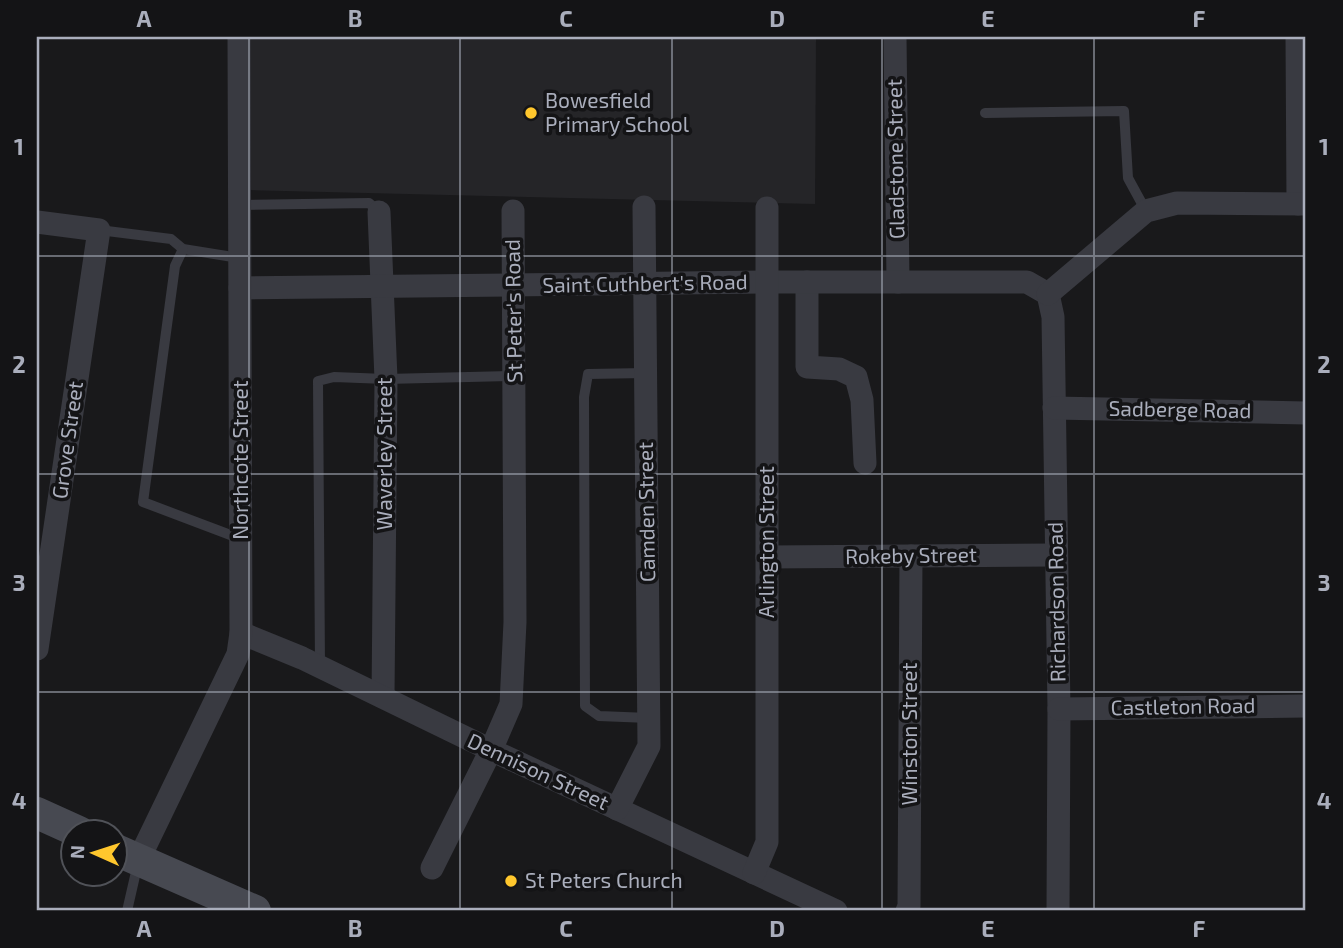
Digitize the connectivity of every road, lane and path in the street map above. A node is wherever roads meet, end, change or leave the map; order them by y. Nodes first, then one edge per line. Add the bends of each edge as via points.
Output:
1 (239, 37) edge
2 (895, 37) edge
3 (1300, 43) edge
4 (985, 113) dead end
5 (1302, 204) edge
6 (240, 205) junction
7 (644, 207) dead end
8 (767, 208) dead end
9 (513, 211) dead end
10 (1146, 211) junction
11 (379, 212) joint
12 (37, 222) edge
13 (99, 230) junction
14 (183, 249) junction
15 (239, 258) junction
16 (766, 282) junction
17 (807, 282) junction
18 (898, 282) junction
19 (645, 284) junction
20 (383, 285) junction
21 (513, 286) junction
22 (240, 288) junction
23 (1048, 294) junction
24 (646, 373) junction
25 (514, 376) junction
26 (386, 379) junction
27 (1054, 408) junction
28 (1306, 412) edge
29 (865, 463) dead end
30 (241, 539) junction
31 (1055, 555) junction
32 (911, 556) junction
33 (767, 557) junction
34 (40, 601) edge
35 (241, 633) junction
36 (37, 649) edge
37 (320, 667) junction
38 (383, 697) junction
39 (1306, 706) edge
40 (1059, 709) junction
41 (649, 718) junction
42 (491, 750) junction
43 (617, 809) junction
44 (37, 813) edge
45 (60, 823) edge
46 (130, 850) edge
47 (130, 856) edge
48 (432, 868) dead end
49 (754, 873) junction
50 (127, 888) edge
51 (247, 909) edge
52 (127, 911) edge
53 (836, 911) edge
54 (907, 911) edge
55 (1058, 911) edge

1 - 6 street, Northcote Street
2 - 18 street, Gladstone Street
3 - 5 street
4 - 10 lane via 1125,111 1128,178
5 - 10 street via 1177,203
6 - 11 lane via 369,203
6 - 15 street, Northcote Street
7 - 19 street, Camden Street
8 - 16 street, Arlington Street
9 - 21 street, St Peter's Road
10 - 23 street
11 - 20 street, Waverley Street
12 - 13 street
13 - 14 lane via 171,239
13 - 34 street, Grove Street
14 - 15 lane
14 - 30 lane via 175,266 143,502
15 - 22 street, Northcote Street
16 - 17 street, Saint Cuthbert's Road
16 - 19 street, Saint Cuthbert's Road
16 - 33 street, Arlington Street
17 - 18 street, Saint Cuthbert's Road
17 - 29 street via 807,367 839,369 856,377 862,400
18 - 23 street, Saint Cuthbert's Road via 1027,282
19 - 21 street, Saint Cuthbert's Road
19 - 24 street, Camden Street
20 - 21 street, Saint Cuthbert's Road
20 - 22 street, Saint Cuthbert's Road
20 - 26 street, Waverley Street
21 - 25 street, St Peter's Road
22 - 30 street, Northcote Street
23 - 27 street, Richardson Road via 1053,317
24 - 41 street, Camden Street
24 - 41 lane via 588,374 584,397 585,706 598,716
25 - 26 lane
25 - 42 street, St Peter's Road via 511,704
26 - 37 lane via 334,377 318,382
26 - 38 street, Waverley Street
27 - 28 street, Sadberge Road
27 - 31 street, Richardson Road
30 - 35 street, Northcote Street
31 - 32 street, Rokeby Street
31 - 40 street, Richardson Road
32 - 33 street, Rokeby Street
32 - 54 street, Winston Street
33 - 49 street, Arlington Street via 767,842
34 - 36 street, Grove Street
35 - 37 street, Dennison Street
35 - 46 street, Northcote Street via 238,654
37 - 38 street, Dennison Street
38 - 42 street, Dennison Street
39 - 40 street, Castleton Road
40 - 55 street, Richardson Road
41 - 43 street, Camden Street via 649,746
42 - 43 street, Dennison Street
42 - 48 street
43 - 49 street, Dennison Street
44 - 45 street
47 - 51 street
49 - 53 street, Dennison Street
50 - 52 lane

